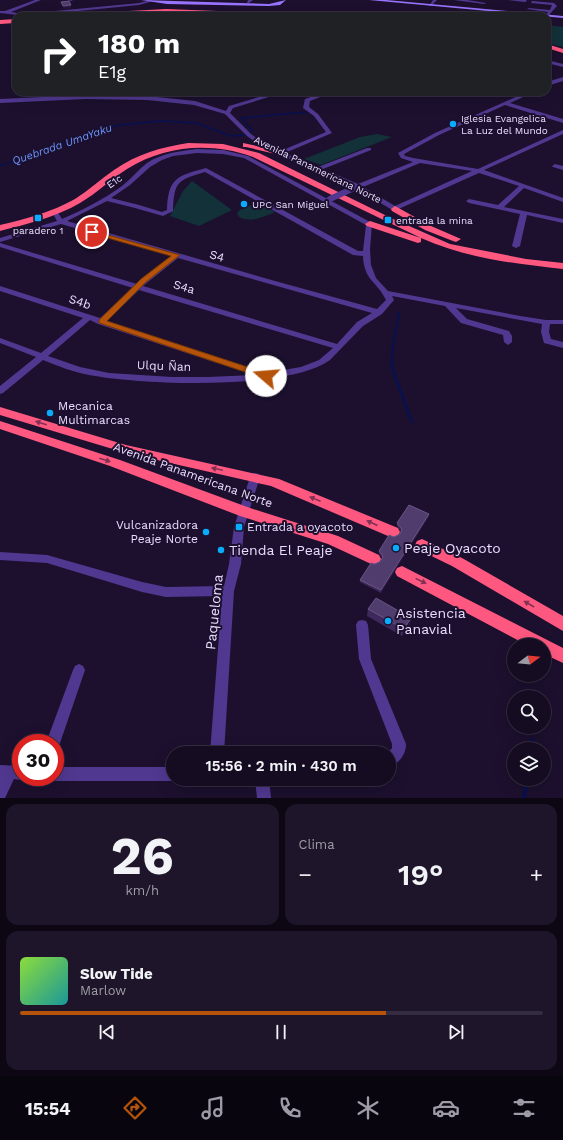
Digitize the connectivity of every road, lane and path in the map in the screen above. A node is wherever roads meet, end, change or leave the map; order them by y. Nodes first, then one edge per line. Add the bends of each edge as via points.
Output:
1 (39, 0) edge
2 (143, 0) edge
3 (284, 0) edge
4 (371, 0) edge
5 (435, 0) edge
6 (456, 0) edge
7 (509, 0) edge
8 (513, 0) edge
9 (558, 0) edge
10 (563, 0) edge
11 (151, 1) junction
12 (175, 1) edge
13 (525, 1) dead end
14 (532, 2) dead end
15 (484, 3) dead end
16 (430, 5) junction
17 (529, 9) dead end
18 (0, 12) edge
19 (57, 12) edge
20 (147, 12) edge
21 (191, 12) edge
22 (509, 12) joint
23 (544, 12) edge
24 (550, 12) edge
25 (6, 13) junction
26 (12, 14) edge
27 (551, 14) edge
28 (563, 17) edge
29 (12, 20) edge
30 (0, 21) edge
31 (551, 49) edge
32 (563, 52) edge
33 (551, 62) edge
34 (563, 66) edge
35 (563, 79) edge
36 (551, 83) edge
37 (268, 96) edge
38 (318, 96) edge
39 (522, 96) edge
40 (0, 101) edge
41 (506, 104) junction
42 (227, 114) junction
43 (563, 121) edge
44 (563, 132) edge
45 (235, 145) junction
46 (369, 148) dead end
47 (268, 149) junction
48 (280, 153) junction
49 (420, 161) junction
50 (555, 166) dead end
51 (563, 168) edge
52 (319, 169) junction
53 (481, 170) junction
54 (522, 186) junction
55 (356, 187) junction
56 (105, 199) junction
57 (327, 200) junction
58 (563, 200) edge
59 (468, 201) dead end
60 (499, 208) junction
61 (395, 209) junction
62 (55, 212) junction
63 (524, 213) junction
64 (563, 221) edge
65 (61, 222) junction
66 (0, 223) edge
67 (370, 224) junction
68 (0, 228) edge
69 (456, 239) junction
70 (0, 240) edge
71 (0, 245) edge
72 (447, 246) junction
73 (516, 246) dead end
74 (367, 251) junction
75 (176, 255) junction
76 (563, 262) edge
77 (563, 266) edge
78 (138, 286) junction
79 (0, 288) edge
80 (387, 293) junction
81 (446, 303) junction
82 (379, 312) junction
83 (89, 317) junction
84 (101, 322) junction
85 (546, 322) junction
86 (563, 322) edge
87 (0, 340) edge
88 (508, 342) dead end
89 (563, 344) edge
90 (338, 347) junction
91 (43, 356) junction
92 (266, 376) junction
93 (0, 391) edge
94 (0, 411) edge
95 (0, 425) edge
96 (255, 477) junction
97 (245, 512) junction
98 (393, 532) dead end
99 (422, 545) dead end
100 (0, 556) edge
101 (374, 559) dead end
102 (402, 572) dead end
103 (228, 591) junction
104 (563, 624) edge
105 (362, 625) dead end
106 (528, 638) edge
107 (551, 650) edge
108 (563, 656) edge
109 (79, 670) dead end
110 (56, 734) edge
111 (217, 746) edge
112 (396, 754) edge
113 (10, 773) edge
114 (64, 774) edge
115 (166, 774) edge
116 (263, 786) edge
117 (0, 794) edge
118 (264, 798) edge

1 - 25 street
2 - 11 street
3 - 12 street via 269,5
4 - 16 street
5 - 16 street
6 - 15 street
7 - 8 street
8 - 13 street
8 - 22 street
9 - 10 street
11 - 12 street
11 - 19 street
14 - 24 street via 554,4
16 - 22 street
17 - 23 street
18 - 25 street
20 - 21 highway
25 - 26 street
27 - 28 street
29 - 30 highway
31 - 32 highway
33 - 34 street
35 - 36 street
37 - 42 street via 230,107
38 - 48 street via 307,100 306,108 316,115 329,133
39 - 41 street
40 - 42 street via 86,97 166,99 196,102
41 - 43 street
41 - 49 street via 401,153 407,159
42 - 47 street
44 - 53 street
45 - 47 highway
45 - 66 highway, Avenida Panamericana Norte via 188,142 145,151 118,163 87,188 62,203
45 - 69 highway, Avenida Panamericana Norte via 275,158 420,229
46 - 52 street
47 - 48 highway
48 - 52 street
49 - 53 street
49 - 55 street
50 - 51 street
52 - 55 street
53 - 54 street
53 - 61 street
54 - 58 street
54 - 60 street
55 - 57 street, bridge
55 - 61 street
56 - 57 street, E1c via 151,163 168,156 202,151 239,155
56 - 65 street, E1c
56 - 74 street via 158,213 168,213 173,184 206,170 356,253 364,254
57 - 67 street, E1c
59 - 60 street
60 - 63 street
61 - 69 highway via 428,228
62 - 65 street
62 - 68 highway, Avenida Panamericana Norte
62 - 72 highway, Avenida Panamericana Norte via 89,194 124,167 144,156 174,148 217,146 240,149 256,155
63 - 64 street
63 - 73 street
65 - 70 street, E1c
65 - 75 street, S4
67 - 72 highway via 408,238
67 - 74 street
69 - 76 highway, Avenida Panamericana Norte via 479,248
71 - 78 street, S4a
72 - 77 highway, Avenida Panamericana Norte via 526,262
74 - 80 street via 367,268 371,277
75 - 78 street
75 - 82 street, S4
78 - 84 street
78 - 90 street, S4a
79 - 83 street, S4b
80 - 81 street
80 - 82 street, Ulqu Ñan via 390,300 388,305
81 - 85 street
81 - 88 street via 464,322 506,333
82 - 90 street, Ulqu Ñan via 362,323
83 - 84 street, S4b
83 - 91 street
84 - 92 street, S4b
85 - 86 street
85 - 89 street via 547,341
87 - 91 street, Ulqu Ñan
90 - 92 street, Ulqu Ñan via 321,363 303,370
91 - 92 street, Ulqu Ñan via 88,372 114,376 182,380
91 - 93 street
96 -> 94 highway, Avenida Panamericana Norte via 126,449
95 -> 97 highway, Avenida Panamericana Norte via 152,476
96 - 97 street, Paqueloma
98 -> 96 highway, Avenida Panamericana Norte
97 - 101 highway, Avenida Panamericana Norte via 333,540
97 - 103 street, Paqueloma
104 -> 99 highway via 457,562
100 - 103 street via 47,559 166,592
102 -> 106 highway
103 - 111 street, Paqueloma
105 - 112 street via 365,659 399,744 399,751
107 - 108 highway
109 - 110 street
113 - 117 street
114 - 115 street
116 - 118 street

